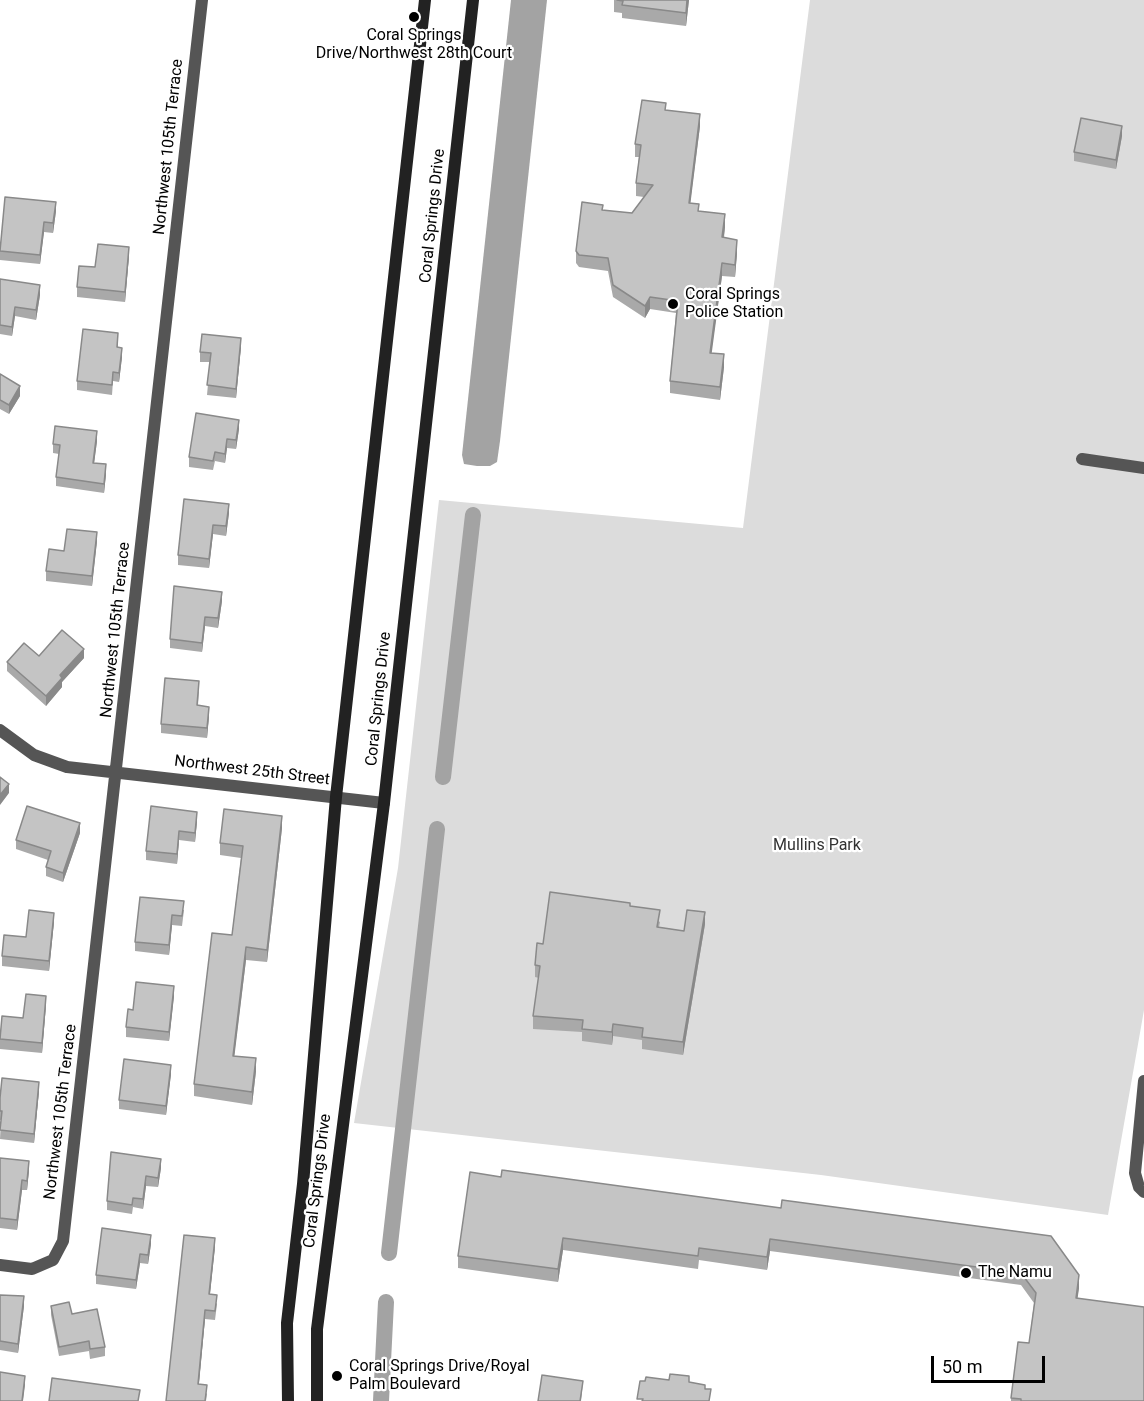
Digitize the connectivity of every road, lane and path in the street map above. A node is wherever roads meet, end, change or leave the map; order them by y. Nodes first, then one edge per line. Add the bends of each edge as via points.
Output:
1 (202, 0) edge
2 (425, 0) edge
3 (473, 0) edge
4 (1082, 459) dead end
5 (1144, 468) edge
6 (0, 730) edge
7 (117, 772) junction
8 (336, 797) junction
9 (384, 803) junction
10 (1144, 1081) edge
11 (1144, 1192) edge
12 (0, 1265) edge
13 (288, 1401) edge
14 (317, 1401) edge

1 - 7 street, Northwest 105th Terrace
2 - 8 main road, Coral Springs Drive
3 - 9 main road, Coral Springs Drive
4 - 5 street
6 - 7 street, Northwest 25th Street via 34,754 67,767
7 - 8 street, Northwest 25th Street
7 - 12 street, Northwest 105th Terrace via 63,1241 53,1260 32,1269
8 - 9 street, Northwest 25th Street
8 - 13 main road, Coral Springs Drive via 303,1184 287,1323
9 - 14 main road, Coral Springs Drive via 317,1329
10 - 11 street via 1135,1173

